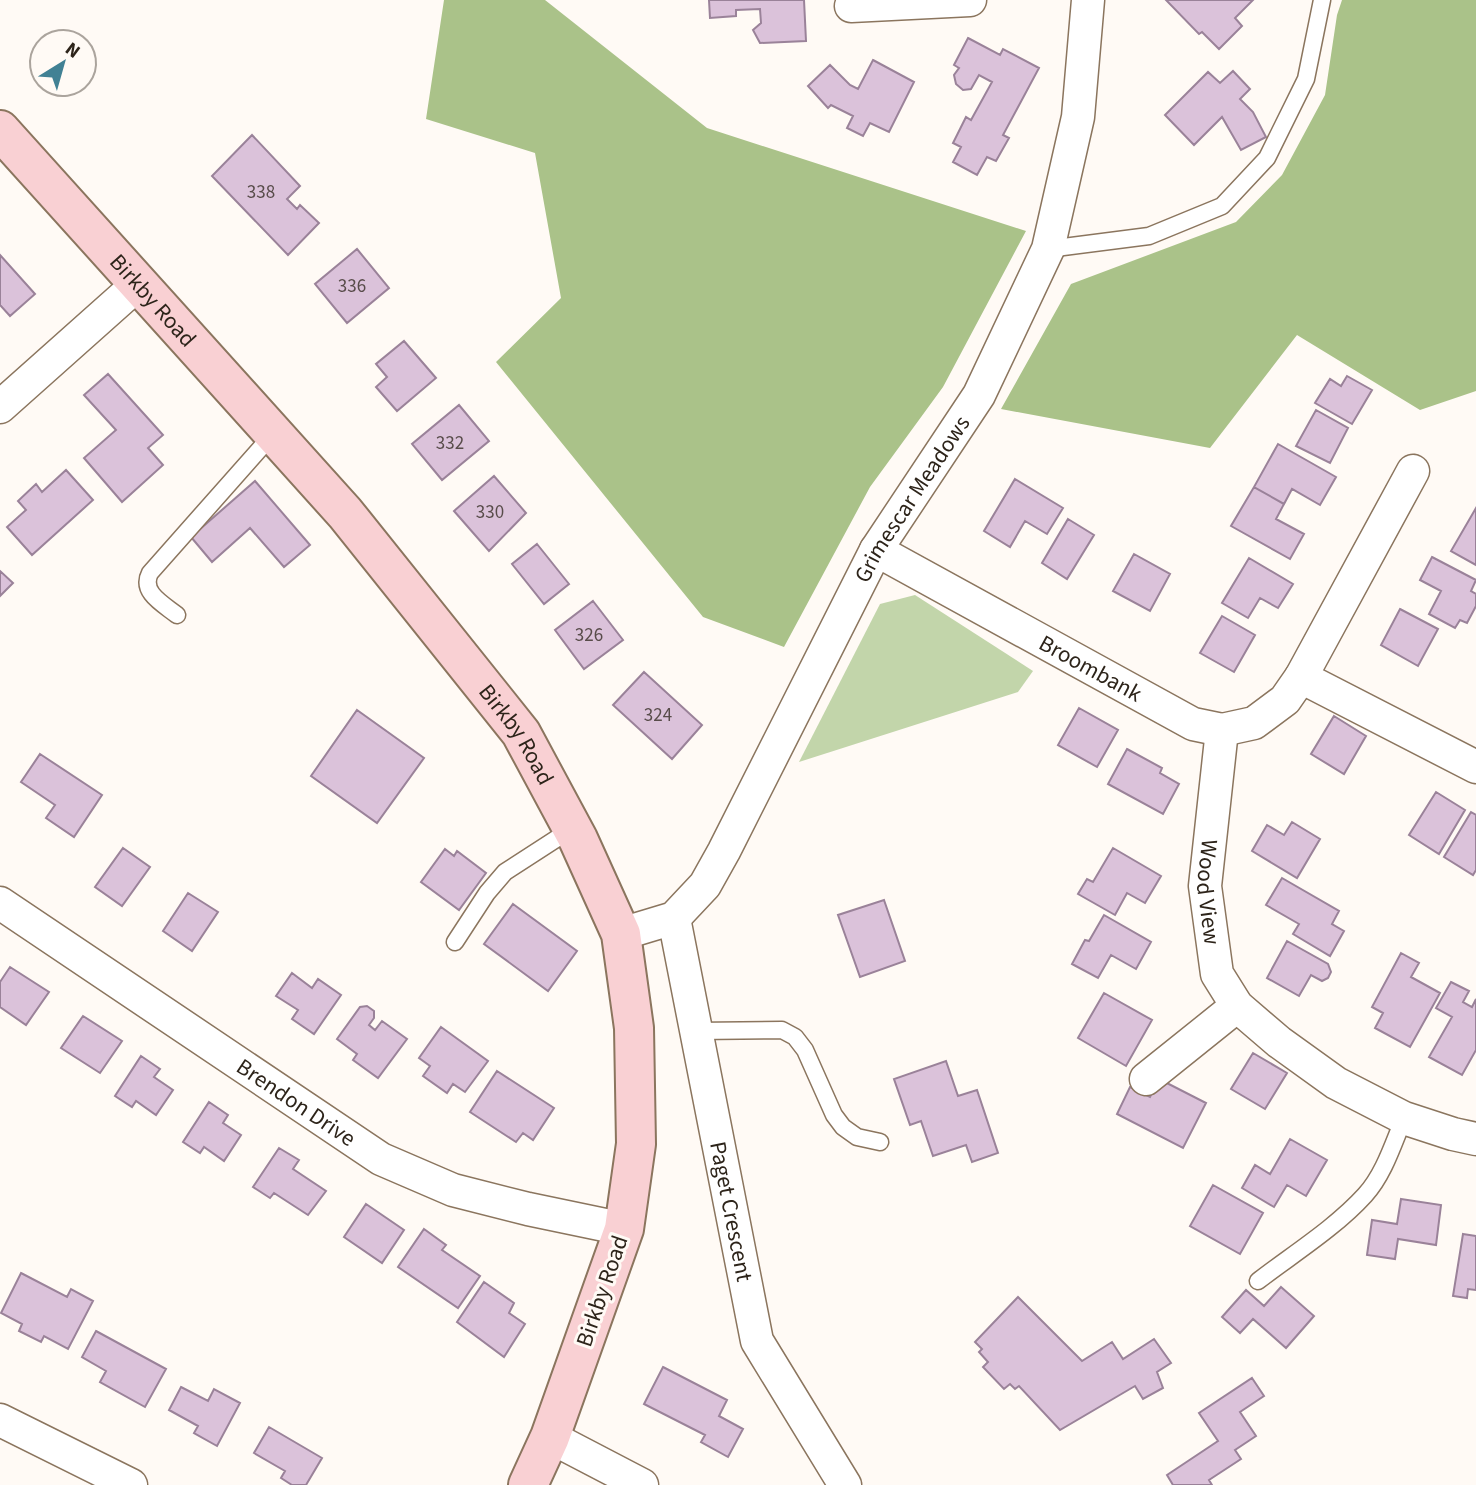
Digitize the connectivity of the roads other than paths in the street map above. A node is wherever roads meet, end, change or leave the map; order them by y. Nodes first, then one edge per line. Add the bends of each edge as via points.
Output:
1 (970, 0) edge
2 (1088, 0) edge
3 (1322, 0) edge
4 (851, 5) dead end
5 (0, 130) edge
6 (1048, 248) junction
7 (138, 284) junction
8 (0, 407) edge
9 (274, 432) junction
10 (1413, 471) dead end
11 (876, 550) junction
12 (177, 615) dead end
13 (1301, 677) junction
14 (1222, 730) junction
15 (1476, 767) edge
16 (573, 828) junction
17 (0, 903) edge
18 (674, 918) junction
19 (621, 934) junction
20 (455, 942) dead end
21 (1237, 1006) junction
22 (696, 1031) junction
23 (1146, 1079) dead end
24 (1404, 1118) junction
25 (1476, 1139) edge
26 (880, 1142) dead end
27 (624, 1229) junction
28 (1258, 1281) dead end
29 (0, 1420) edge
30 (551, 1437) junction
31 (131, 1485) edge
32 (528, 1485) edge
33 (642, 1485) edge
34 (845, 1485) edge

1 - 4 street
2 - 6 street, Grimescar Meadows via 1078,117
3 - 6 lane via 1306,79 1267,158 1222,206 1149,236
5 - 7 street, Birkby Road
6 - 11 street, Grimescar Meadows via 979,395
7 - 8 street
7 - 9 street, Birkby Road
9 - 12 lane via 150,573 148,589
9 - 16 street, Birkby Road via 345,513 521,733
10 - 13 street, Broombank
11 - 14 street, Broombank via 1193,724
11 - 18 street, Grimescar Meadows via 724,851 705,885
13 - 14 street, Broombank via 1285,700 1254,723
13 - 15 street
14 - 21 street, Wood View via 1205,886 1217,974
16 - 19 street, Birkby Road
16 - 20 lane via 505,872
17 - 27 street, Brendon Drive via 381,1159 453,1190
18 - 19 street, Grimescar Meadows
18 - 22 street, Paget Crescent
19 - 27 street, Birkby Road via 634,1028 636,1144
21 - 23 street
21 - 24 street, Wood View via 1336,1083
22 - 26 lane via 782,1030 795,1037 805,1049 834,1115 856,1137
22 - 34 street, Paget Crescent via 757,1341
24 - 25 street, Wood View
24 - 28 lane via 1387,1161 1366,1195
27 - 30 street, Birkby Road
29 - 31 street
30 - 32 street, Birkby Road
30 - 33 street

